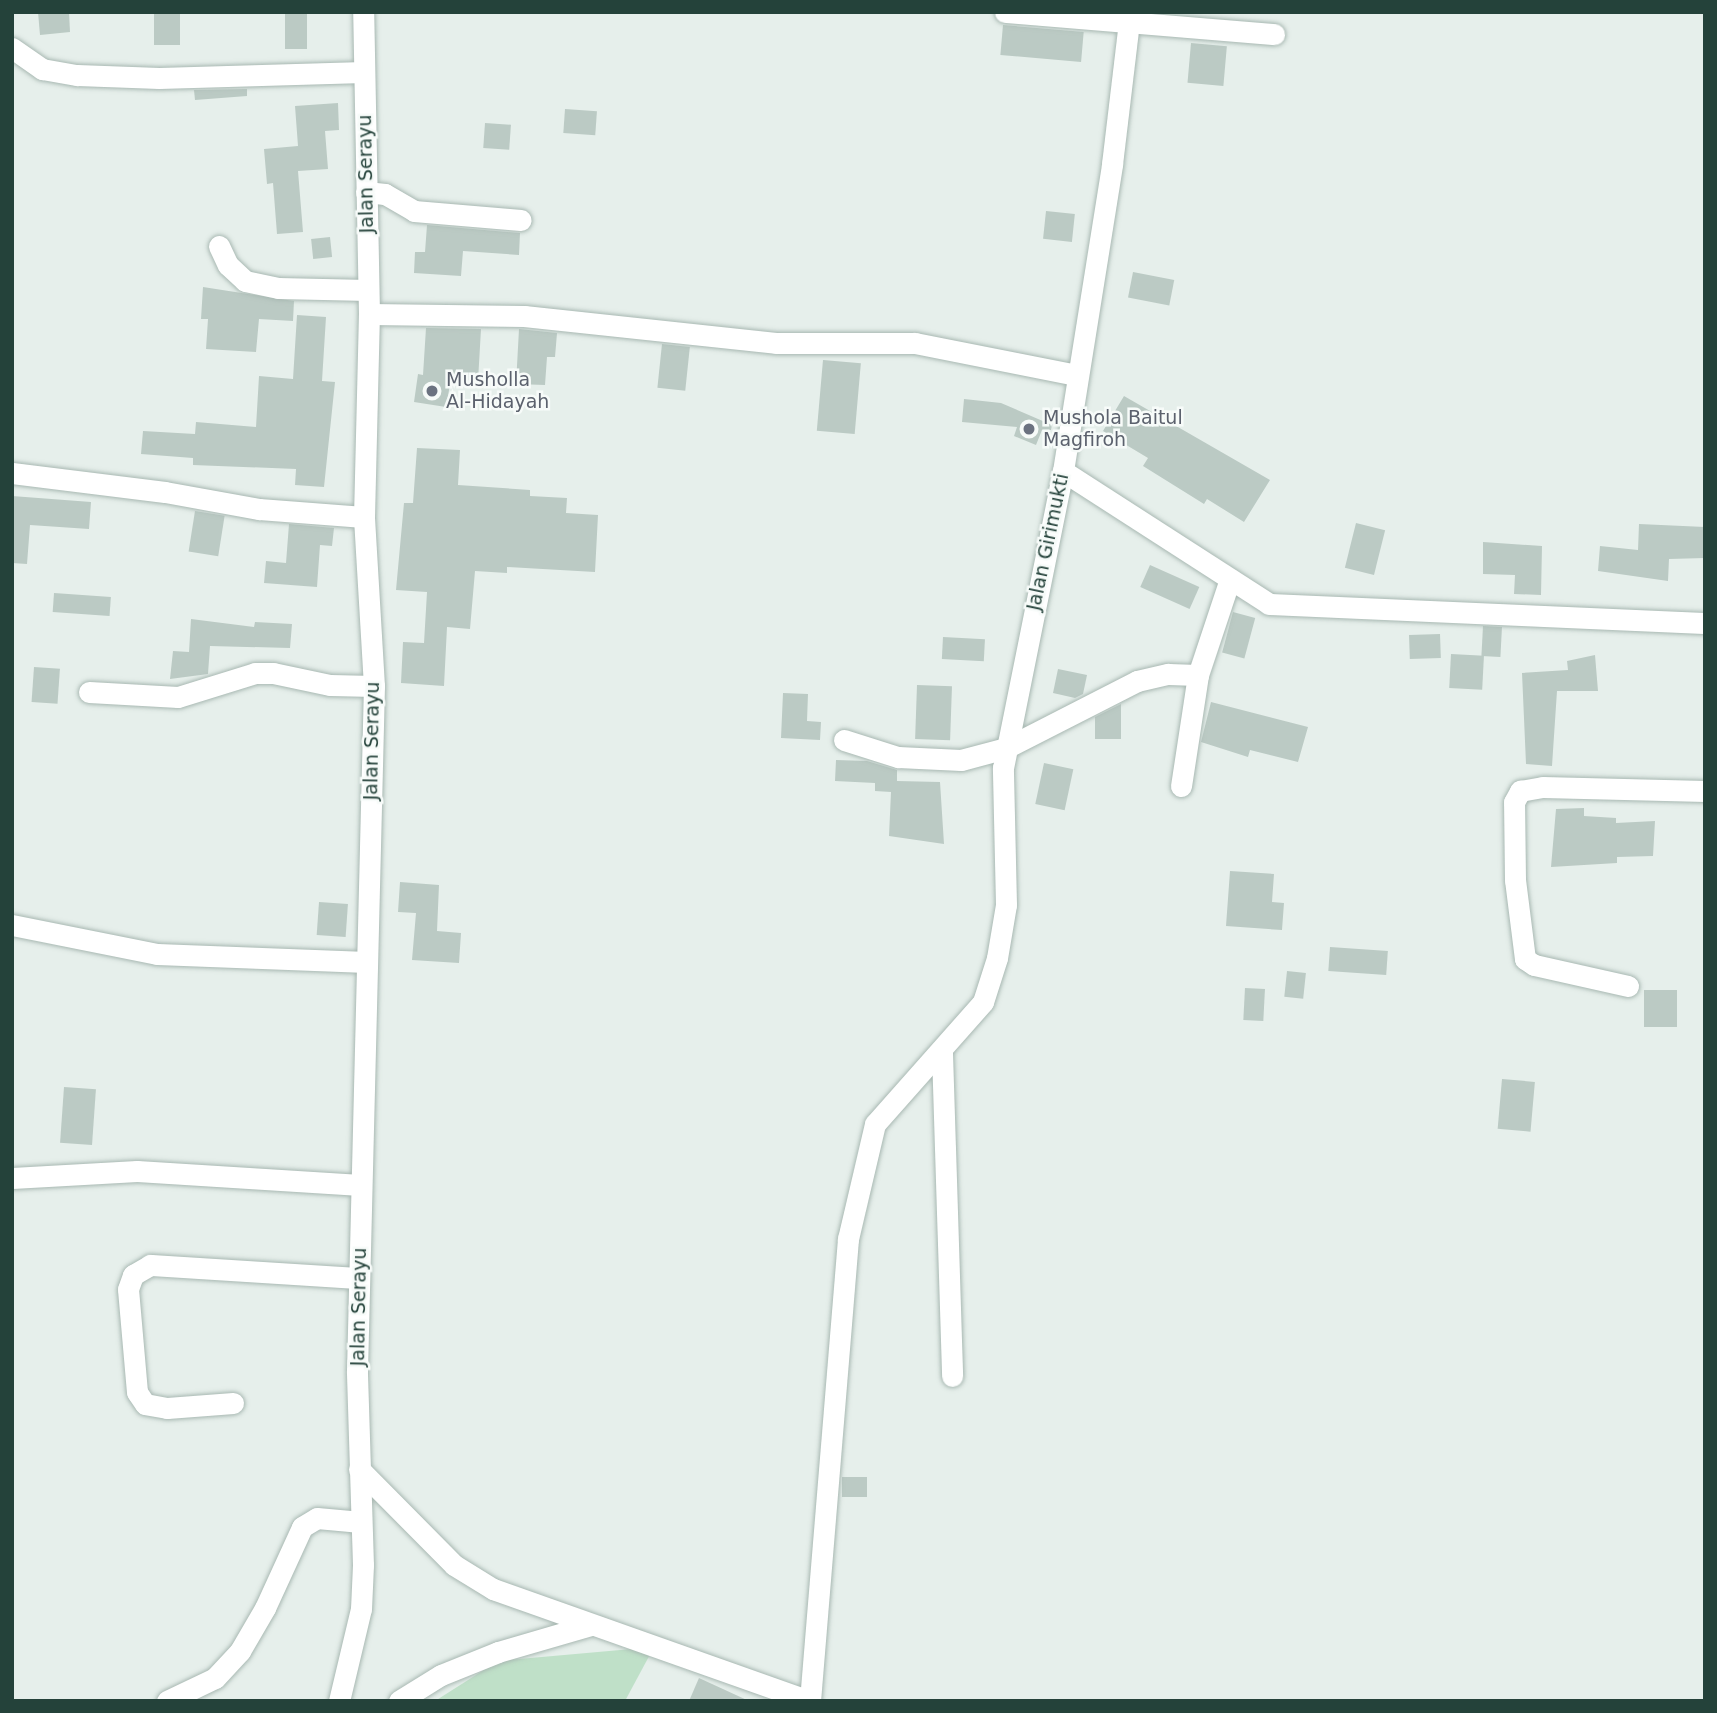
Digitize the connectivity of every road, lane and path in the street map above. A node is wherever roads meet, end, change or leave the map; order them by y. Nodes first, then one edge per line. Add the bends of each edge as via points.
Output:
1 (363, 12) edge
2 (1005, 12) edge
3 (1130, 19) edge
4 (1275, 34) dead end
5 (12, 48) edge
6 (364, 72) junction
7 (366, 192) junction
8 (521, 220) dead end
9 (219, 246) dead end
10 (368, 290) junction
11 (369, 314) junction
12 (1077, 375) junction
13 (1063, 471) junction
14 (12, 473) edge
15 (365, 517) junction
16 (1230, 579) junction
17 (1705, 623) edge
18 (1198, 675) junction
19 (374, 686) junction
20 (89, 692) dead end
21 (844, 740) dead end
22 (1006, 748) junction
23 (1181, 786) dead end
24 (1705, 791) edge
25 (12, 925) edge
26 (367, 962) junction
27 (1629, 986) dead end
28 (942, 1052) junction
29 (12, 1178) edge
30 (362, 1185) junction
31 (359, 1278) junction
32 (951, 1376) dead end
33 (233, 1404) dead end
34 (359, 1469) junction
35 (361, 1522) junction
36 (591, 1625) junction
37 (167, 1701) edge
38 (339, 1701) edge
39 (399, 1701) edge
40 (810, 1701) edge

1 - 6 street, Jalan Serayu
2 - 3 street
3 - 4 street
3 - 12 street, Jalan Girimukti via 1094,288
5 - 6 street via 42,69 77,75 159,78
6 - 7 street, Jalan Serayu
7 - 8 street via 386,194 414,211
7 - 10 street, Jalan Serayu
9 - 10 street via 228,265 245,281 278,288
10 - 11 street, Jalan Serayu
11 - 12 street via 524,316 776,344 915,343
11 - 15 street, Jalan Serayu
12 - 13 street, Jalan Girimukti
13 - 16 street
13 - 22 street, Jalan Girimukti
14 - 15 street via 259,509
15 - 19 street, Jalan Serayu
16 - 17 street via 1269,604 1295,608
16 - 18 street
18 - 22 street via 1168,674 1137,681
18 - 23 street
19 - 20 street via 330,685 255,673 178,697
19 - 26 street, Jalan Serayu
21 - 22 street via 931,761 961,760
22 - 28 street, Jalan Girimukti via 1006,905 997,958 983,1002
24 - 27 street via 1544,787 1520,791 1514,802 1515,880 1525,959 1534,965
25 - 26 street via 157,954
26 - 30 street, Jalan Serayu
28 - 32 street
28 - 40 street, Jalan Girimukti via 909,1081 875,1124 857,1194 843,1282
29 - 30 street via 137,1171
30 - 31 street, Jalan Serayu
31 - 33 street via 150,1265 133,1275 128,1289 132,1340 137,1392 145,1405
31 - 34 street, Jalan Serayu
34 - 35 street, Jalan Serayu
34 - 36 street via 418,1533 474,1580
35 - 37 street via 317,1518 302,1527 240,1651 215,1678
35 - 38 street, Jalan Serayu via 361,1609
36 - 39 street via 498,1652 441,1675
36 - 40 street

